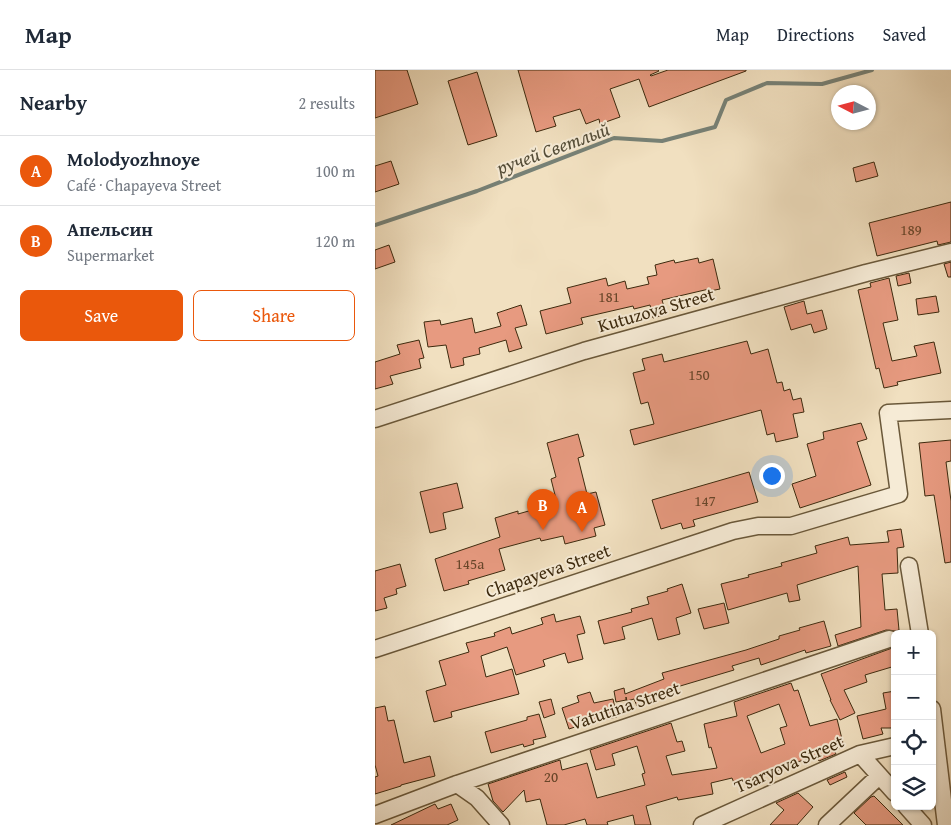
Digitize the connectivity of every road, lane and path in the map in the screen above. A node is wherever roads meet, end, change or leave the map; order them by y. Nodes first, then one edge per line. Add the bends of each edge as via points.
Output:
1 (951, 252) edge
2 (951, 410) edge
3 (375, 419) edge
4 (909, 566) dead end
5 (919, 630) edge
6 (889, 638) dead end
7 (375, 649) edge
8 (891, 747) edge
9 (936, 751) edge
10 (860, 754) junction
11 (879, 776) junction
12 (457, 784) junction
13 (891, 789) edge
14 (910, 810) edge
15 (375, 814) edge
16 (501, 825) edge
17 (701, 825) edge
18 (827, 825) edge
19 (923, 825) edge
20 (946, 825) edge

1 - 3 street, Kutuzova Street via 584,351
2 - 7 street, Chapayeva Street via 888,413 899,494 791,526 758,526 733,531
4 - 5 street
6 - 12 street, Vatutina Street
8 - 10 street, Tsaryova Street
9 - 20 street
10 - 11 street
10 - 17 street, Tsaryova Street
11 - 13 street
11 - 18 street
12 - 15 street, Vatutina Street
12 - 16 street via 477,798
14 - 19 street

